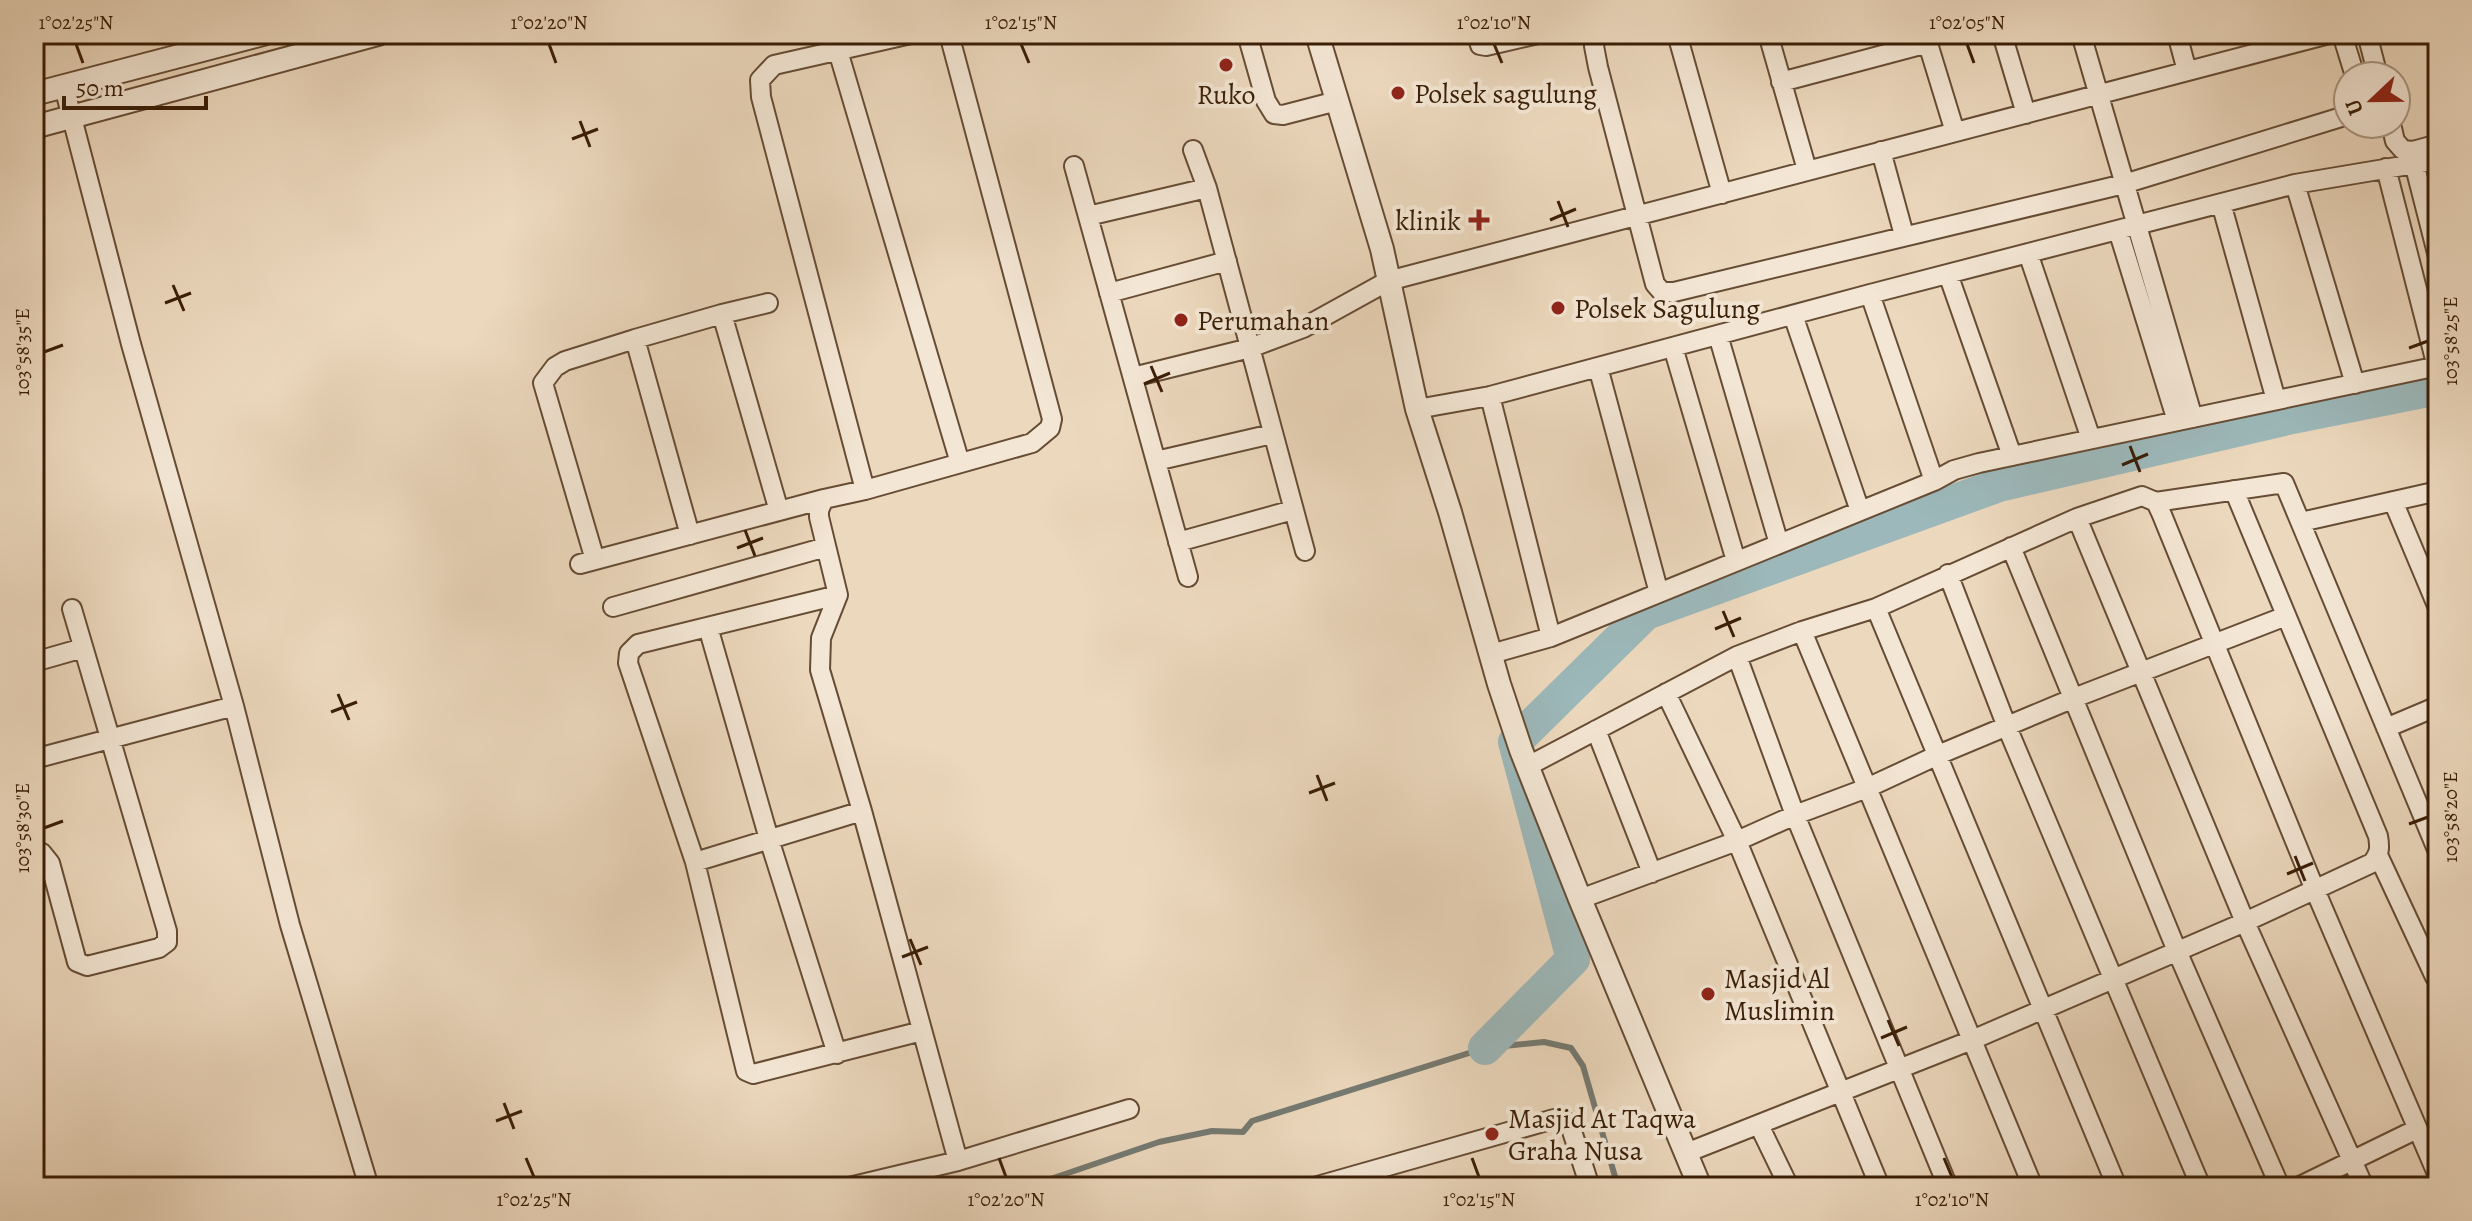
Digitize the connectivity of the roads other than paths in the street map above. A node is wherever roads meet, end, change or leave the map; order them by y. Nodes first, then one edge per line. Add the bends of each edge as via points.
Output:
1 (263, 34) edge
2 (378, 34) edge
3 (911, 34) edge
4 (949, 34) edge
5 (1247, 34) edge
6 (1317, 34) edge
7 (1477, 34) edge
8 (1538, 34) edge
9 (1597, 34) edge
10 (1677, 34) edge
11 (1768, 34) edge
12 (2002, 34) edge
13 (2081, 34) edge
14 (2177, 34) edge
15 (2252, 34) edge
16 (2329, 34) edge
17 (2342, 34) edge
18 (2367, 34) edge
19 (1927, 38) edge
20 (836, 43) edge
21 (2257, 53) junction
22 (2350, 60) edge
23 (2374, 60) edge
24 (2187, 71) junction
25 (1781, 82) junction
26 (64, 87) junction
27 (34, 94) edge
28 (2097, 94) junction
29 (1337, 101) junction
30 (2026, 114) junction
31 (72, 116) junction
32 (2332, 120) edge
33 (34, 127) edge
34 (1955, 132) junction
35 (2395, 140) edge
36 (2438, 144) edge
37 (1193, 150) dead end
38 (1881, 151) junction
39 (2438, 160) edge
40 (2414, 163) junction
41 (1074, 166) dead end
42 (2386, 168) junction
43 (1807, 170) junction
44 (2124, 184) junction
45 (2295, 184) junction
46 (1207, 188) junction
47 (1722, 194) junction
48 (2221, 203) junction
49 (1637, 214) junction
50 (1088, 216) junction
51 (2137, 225) junction
52 (2118, 230) junction
53 (1904, 235) junction
54 (2028, 253) junction
55 (2438, 257) edge
56 (1227, 261) junction
57 (1948, 274) junction
58 (1388, 281) junction
59 (1109, 293) junction
60 (1870, 294) junction
61 (768, 303) dead end
62 (722, 314) junction
63 (1793, 315) junction
64 (1718, 335) junction
65 (635, 339) junction
66 (1673, 347) junction
67 (1250, 348) junction
68 (2438, 366) edge
69 (1598, 367) junction
70 (1133, 377) junction
71 (2355, 384) junction
72 (1490, 396) junction
73 (2276, 400) junction
74 (1417, 409) junction
75 (2185, 420) junction
76 (1272, 434) junction
77 (2091, 439) junction
78 (2012, 456) junction
79 (1156, 461) junction
80 (960, 463) junction
81 (1934, 481) junction
82 (865, 490) junction
83 (2234, 490) junction
84 (2438, 491) edge
85 (824, 499) junction
86 (2393, 501) junction
87 (2156, 502) junction
88 (1293, 510) junction
89 (779, 511) junction
90 (1860, 511) junction
91 (2077, 518) junction
92 (2301, 522) junction
93 (690, 535) junction
94 (1178, 542) junction
95 (1779, 544) junction
96 (826, 547) junction
97 (2011, 547) junction
98 (1305, 551) dead end
99 (1736, 561) junction
100 (1948, 574) junction
101 (1188, 577) dead end
102 (1659, 593) junction
103 (838, 595) junction
104 (613, 607) dead end
105 (1876, 608) junction
106 (2438, 608) edge
107 (72, 609) dead end
108 (2286, 616) junction
109 (708, 627) junction
110 (1802, 631) junction
111 (1551, 637) junction
112 (2214, 644) junction
113 (83, 648) junction
114 (1491, 654) junction
115 (1737, 656) junction
116 (34, 662) edge
117 (2143, 672) junction
118 (1666, 693) junction
119 (2074, 698) junction
120 (234, 706) junction
121 (2438, 706) edge
122 (2007, 727) junction
123 (2386, 728) junction
124 (1596, 730) junction
125 (109, 738) junction
126 (1938, 755) junction
127 (1525, 758) junction
128 (34, 759) edge
129 (1867, 788) junction
130 (862, 811) junction
131 (1795, 815) junction
132 (769, 839) junction
133 (1737, 841) junction
134 (34, 849) edge
135 (2438, 852) edge
136 (2378, 855) junction
137 (695, 862) junction
138 (1652, 873) junction
139 (2315, 890) junction
140 (1580, 899) junction
141 (2245, 922) junction
142 (2177, 951) junction
143 (2435, 977) dead end
144 (2112, 978) junction
145 (2042, 1009) junction
146 (922, 1031) junction
147 (1972, 1040) junction
148 (837, 1054) junction
149 (1900, 1069) junction
150 (1841, 1093) junction
151 (1129, 1109) dead end
152 (1759, 1125) junction
153 (2417, 1129) junction
154 (1686, 1153) junction
155 (2352, 1159) junction
156 (958, 1161) junction
157 (2438, 1176) edge
158 (369, 1187) edge
159 (849, 1187) edge
160 (1314, 1187) edge
161 (1590, 1187) edge
162 (1700, 1187) edge
163 (1789, 1187) edge
164 (1880, 1187) edge
165 (1948, 1187) edge
166 (2033, 1187) edge
167 (2117, 1187) edge
168 (2201, 1187) edge
169 (2280, 1187) edge
170 (2298, 1187) edge
171 (2364, 1187) edge

1 - 26 street
2 - 31 street
3 - 20 street
4 - 80 street via 1052,419 1050,428 1032,443
5 - 29 street via 1274,114
6 - 29 street
7 - 8 street via 1480,45 1486,46
9 - 49 street via 1598,67
10 - 47 street
11 - 25 street
12 - 30 street
13 - 28 street
14 - 24 street
15 - 21 street
16 - 21 street
17 - 22 street
18 - 23 street
19 - 25 street
19 - 34 street
20 - 80 street
20 - 82 street via 774,65 760,80 761,97
21 - 24 street
24 - 28 street
25 - 43 street
26 - 27 street
26 - 31 street
28 - 30 street
28 - 44 street
29 - 58 street
30 - 34 street
31 - 33 street
31 - 120 street
32 - 44 street
34 - 38 street
35 - 36 street via 2403,150 2413,151
37 - 46 street
38 - 43 street
38 - 53 street
39 - 40 street
40 - 42 street
40 - 55 street
41 - 50 street
42 - 45 street
42 - 68 street
43 - 47 street
44 - 51 street
44 - 53 street
45 - 48 street
45 - 71 street
46 - 50 street
46 - 56 street
47 - 49 street
48 - 51 street
48 - 73 street
49 - 53 street via 1655,284 1662,292
49 - 58 street
50 - 59 street
51 - 52 street
51 - 75 street
52 - 54 street
52 - 75 street
54 - 57 street
54 - 77 street
56 - 59 street
56 - 67 street
57 - 60 street
57 - 78 street
58 - 67 street via 1303,328
58 - 74 street
59 - 70 street
60 - 63 street
60 - 81 street
61 - 62 street
62 - 65 street
62 - 89 street
63 - 64 street
63 - 90 street
64 - 66 street
64 - 95 street
65 - 93 street
65 - 93 street via 565,361 543,383 587,562
66 - 69 street
66 - 99 street
67 - 70 street
67 - 76 street
68 - 71 street
69 - 72 street
69 - 102 street
70 - 79 street
71 - 73 street
72 - 74 street
72 - 111 street
73 - 75 street
74 - 114 street
75 - 77 street
76 - 79 street
76 - 88 street
77 - 78 street
78 - 81 street via 1954,470
79 - 94 street
80 - 82 street
81 - 90 street
82 - 85 street
83 - 87 street
83 - 92 street via 2284,483
83 - 108 street
84 - 86 street
85 - 89 street
85 - 96 street via 819,517
86 - 92 street
86 - 106 street
87 - 91 street via 2142,496
87 - 112 street
88 - 94 street
88 - 98 street
89 - 93 street
90 - 95 street
91 - 97 street
91 - 117 street
92 - 123 street
94 - 101 street
95 - 99 street
96 - 103 street
96 - 104 street
97 - 100 street
97 - 119 street
99 - 102 street
100 - 105 street
100 - 122 street
102 - 111 street
103 - 109 street
103 - 130 street via 821,638 820,670
105 - 110 street
105 - 126 street
107 - 113 street
108 - 112 street
108 - 136 street via 2378,836
109 - 132 street
109 - 137 street via 638,644 628,657
110 - 115 street
110 - 129 street
111 - 114 street
112 - 117 street
112 - 139 street
113 - 116 street
113 - 125 street
114 - 127 street
115 - 118 street
115 - 131 street
117 - 119 street
117 - 141 street
118 - 124 street
118 - 133 street
119 - 122 street
119 - 142 street
120 - 125 street
120 - 158 street via 290,925
121 - 123 street
122 - 126 street
122 - 144 street
123 - 135 street
124 - 127 street
124 - 138 street
125 - 128 street
125 - 134 street via 167,942 87,966 77,962 50,863
126 - 129 street
126 - 145 street
127 - 140 street
129 - 131 street
129 - 147 street
130 - 132 street
130 - 146 street
131 - 133 street
131 - 149 street
132 - 137 street
132 - 148 street
133 - 138 street
133 - 150 street
136 - 139 street via 2372,863
136 - 143 street
137 - 148 street via 746,1071 753,1074
138 - 140 street
139 - 141 street
139 - 153 street
140 - 154 street
141 - 142 street
141 - 155 street
142 - 144 street
142 - 169 street
144 - 145 street
144 - 168 street
145 - 147 street
145 - 167 street
146 - 148 street
146 - 156 street
147 - 149 street
147 - 166 street
149 - 150 street
149 - 165 street
150 - 152 street
150 - 164 street
151 - 156 street
152 - 154 street
152 - 163 street
153 - 155 street
153 - 157 street
154 - 162 street
155 - 170 street
155 - 171 street
156 - 159 street
160 - 161 street via 1554,1119 1570,1125

